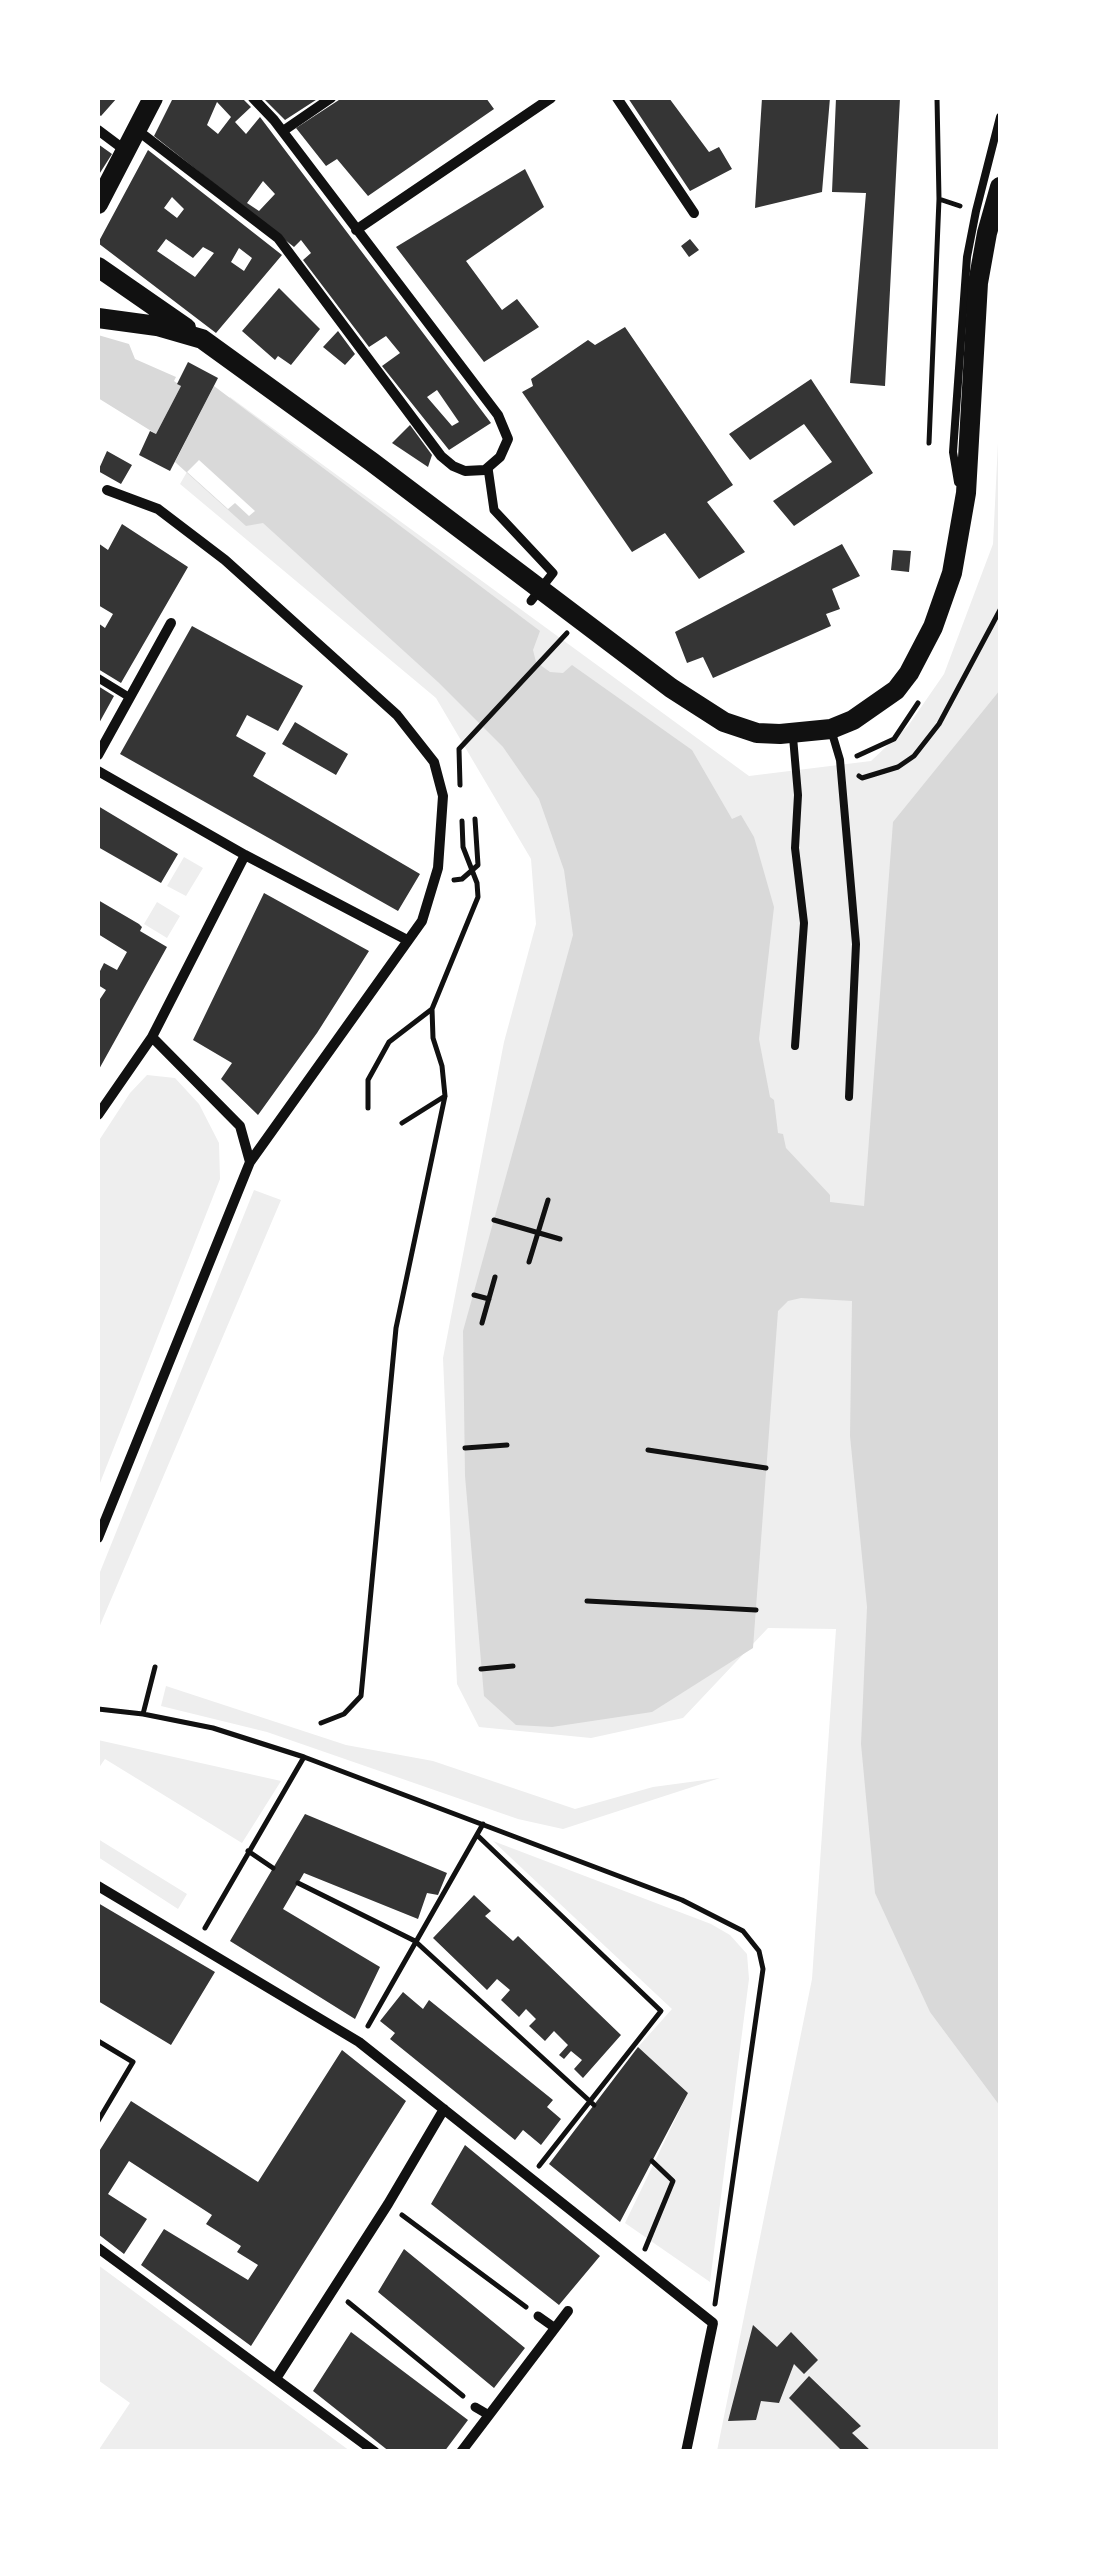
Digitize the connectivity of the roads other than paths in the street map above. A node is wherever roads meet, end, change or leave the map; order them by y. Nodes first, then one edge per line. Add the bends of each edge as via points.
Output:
1 (153, 98) edge
2 (253, 98) edge
3 (330, 98) edge
4 (551, 98) edge
5 (617, 98) edge
6 (1000, 117) edge
7 (98, 130) edge
8 (137, 130) junction
9 (282, 130) junction
10 (126, 151) junction
11 (1000, 187) edge
12 (98, 204) edge
13 (694, 213) dead end
14 (356, 230) junction
15 (98, 267) edge
16 (98, 318) edge
17 (202, 339) junction
18 (488, 468) junction
19 (107, 490) dead end
20 (962, 512) junction
21 (536, 595) junction
22 (171, 623) dead end
23 (98, 678) edge
24 (129, 697) junction
25 (812, 730) junction
26 (98, 754) edge
27 (98, 771) edge
28 (245, 855) junction
29 (406, 940) junction
30 (152, 1037) junction
31 (795, 1046) dead end
32 (848, 1097) dead end
33 (98, 1115) edge
34 (250, 1162) junction
35 (98, 1538) edge
36 (98, 1886) edge
37 (444, 2109) junction
38 (98, 2248) edge
39 (568, 2311) dead end
40 (538, 2316) dead end
41 (555, 2328) junction
42 (277, 2376) junction
43 (475, 2407) dead end
44 (487, 2414) junction
45 (376, 2452) edge
46 (461, 2452) edge
47 (686, 2452) edge

1 - 8 main road
2 - 9 street
3 - 9 street
4 - 14 street
5 - 13 street
6 - 20 lane via 963,300 953,452
7 - 10 street
8 - 10 main road
8 - 18 street via 288,249 441,456 476,473
9 - 14 street
10 - 12 main road
11 - 20 main road via 978,282
14 - 18 street via 498,415 508,439
15 - 17 main road
16 - 17 main road
17 - 21 main road
18 - 21 street via 494,510 553,573
19 - 29 street via 158,509 225,560 396,715 434,762 443,796 438,868 422,920
20 - 25 main road via 948,588 910,673 877,706
21 - 25 main road via 709,714 757,733
22 - 24 street
23 - 24 lane
24 - 26 street
25 - 31 lane via 797,762 794,848 804,923
25 - 32 lane via 840,760 856,944
27 - 28 street
28 - 29 street
28 - 30 street
29 - 34 street
30 - 33 street
30 - 34 street via 240,1126
34 - 35 street
36 - 37 street via 359,2042
37 - 42 street
37 - 47 street via 713,2323
38 - 42 street
39 - 41 street
40 - 41 street
41 - 44 street
42 - 45 street
43 - 44 street
44 - 46 street

